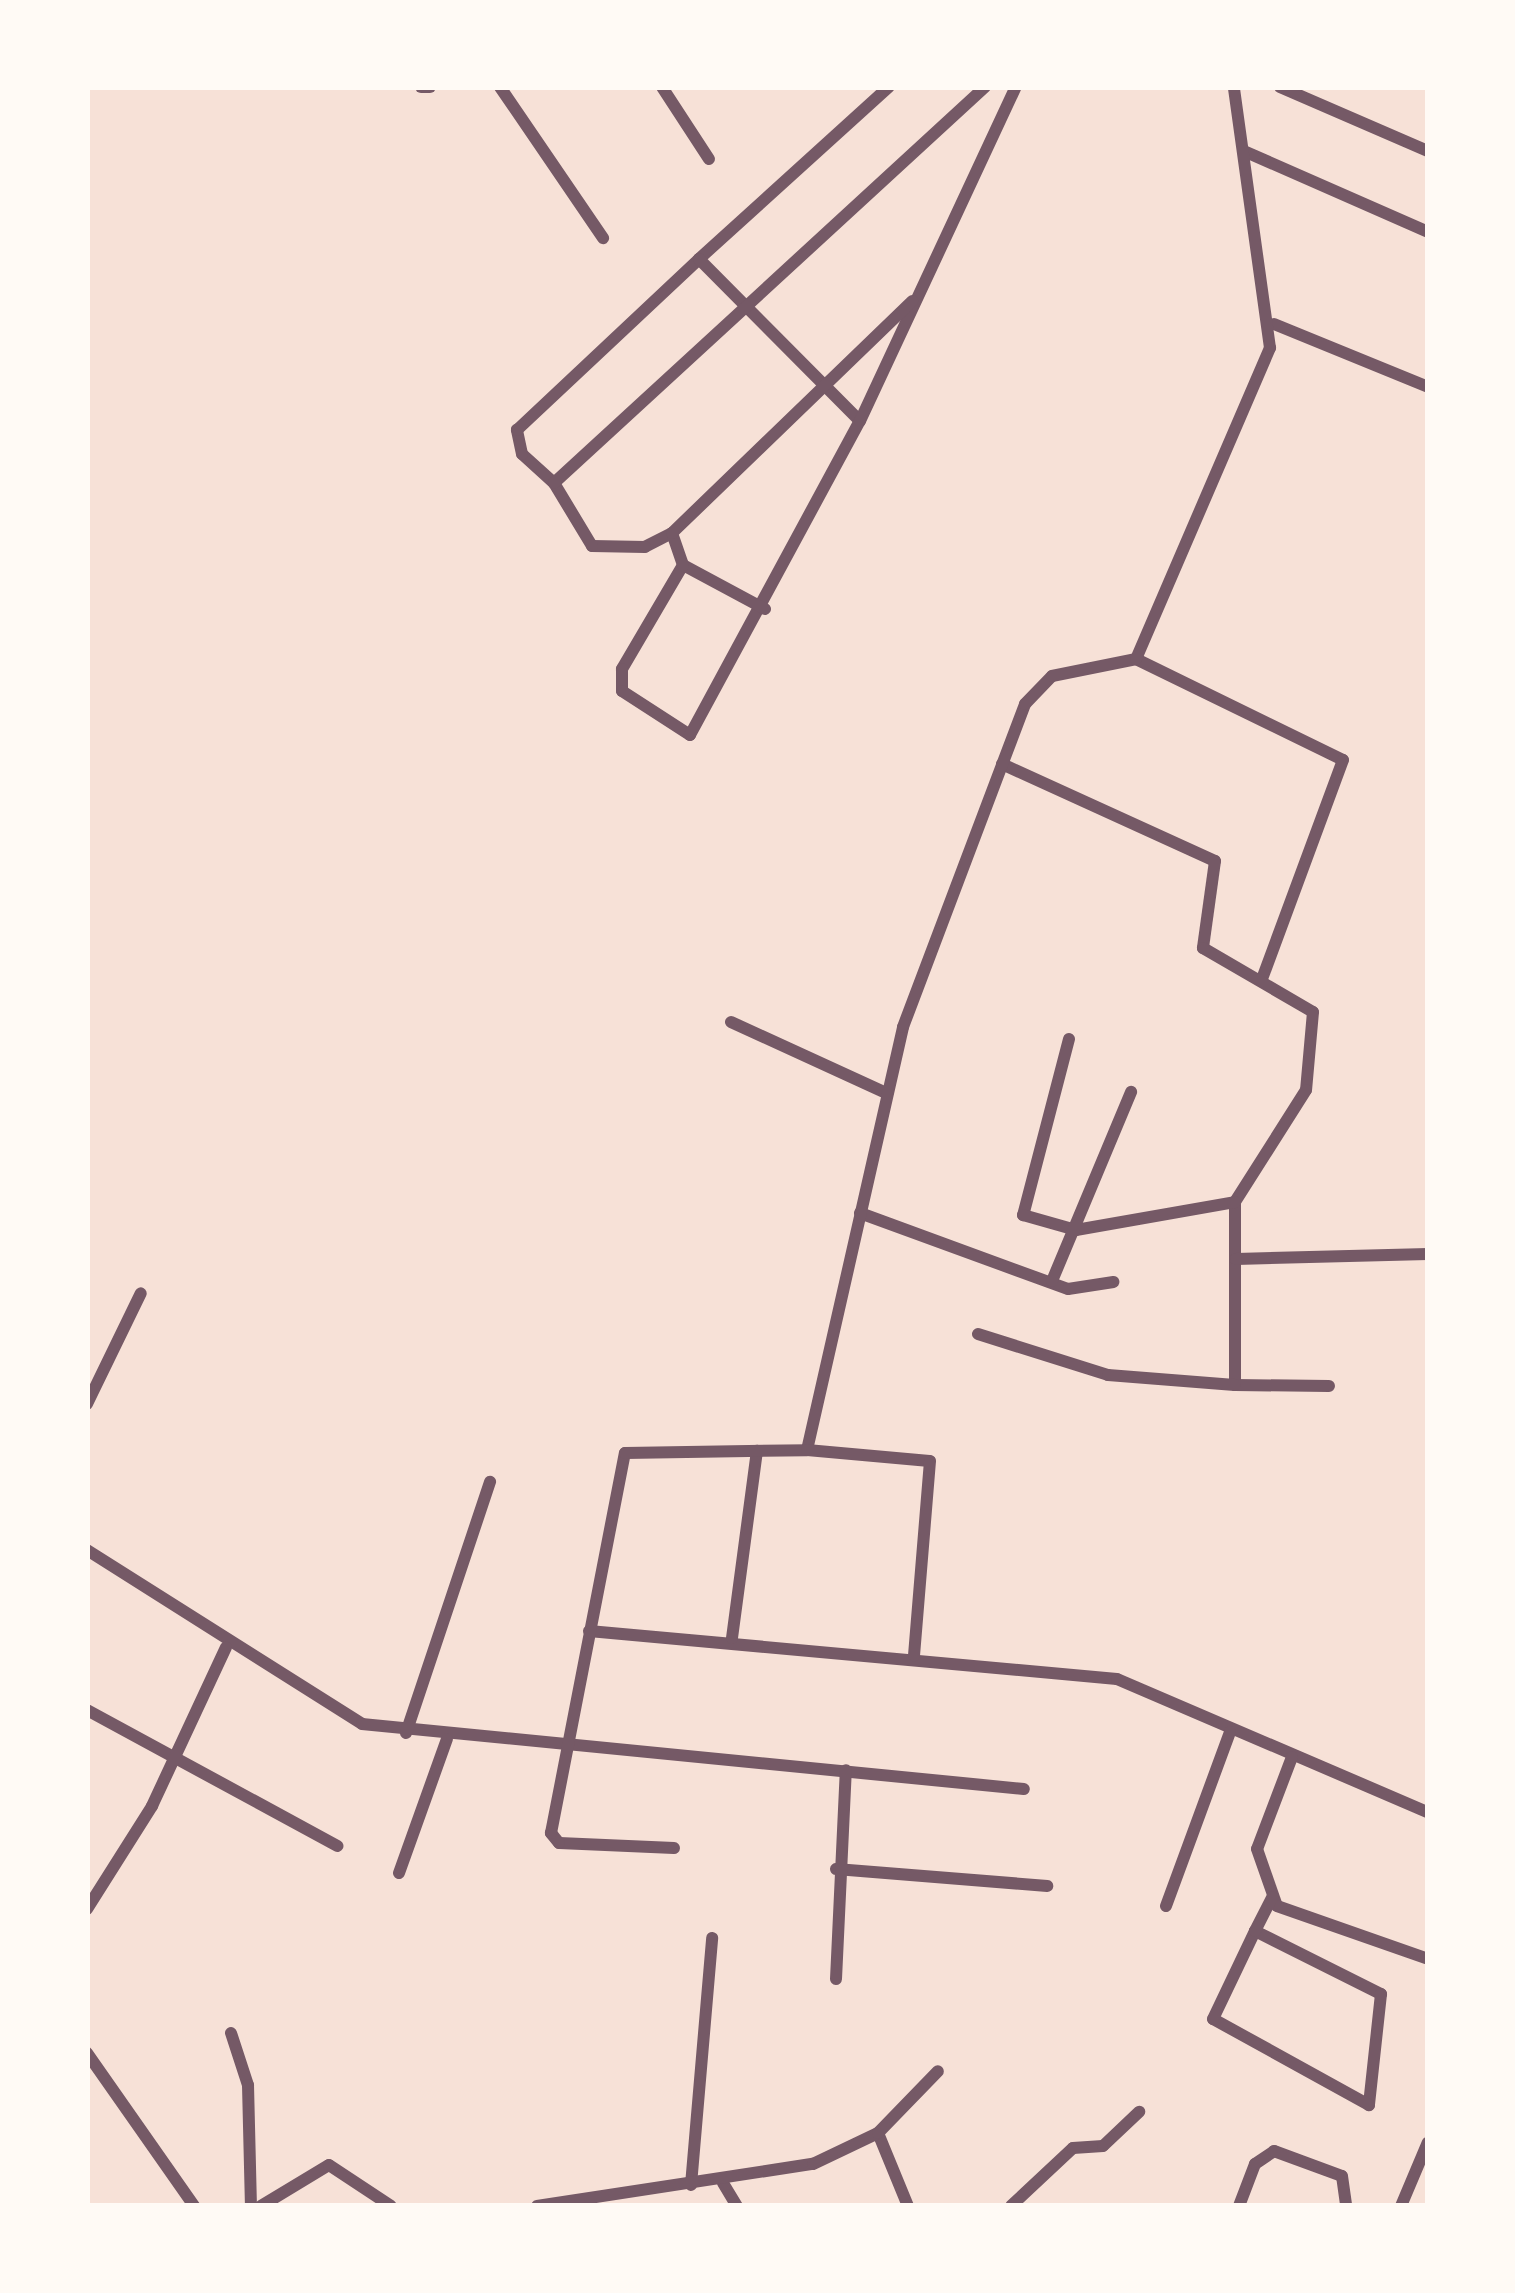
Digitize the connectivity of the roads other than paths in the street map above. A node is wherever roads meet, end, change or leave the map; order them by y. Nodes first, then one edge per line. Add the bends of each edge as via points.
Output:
1 (500, 87) edge
2 (662, 87) edge
3 (889, 87) edge
4 (1016, 87) edge
5 (1234, 87) edge
6 (1280, 87) edge
7 (976, 89) edge
8 (1428, 151) edge
9 (1246, 152) junction
10 (709, 159) dead end
11 (1428, 232) edge
12 (603, 238) dead end
13 (699, 259) junction
14 (917, 296) junction
15 (739, 305) junction
16 (1274, 324) junction
17 (821, 386) junction
18 (1428, 387) edge
19 (860, 421) junction
20 (554, 483) junction
21 (672, 533) junction
22 (683, 565) junction
23 (765, 609) junction
24 (1136, 658) junction
25 (1002, 764) junction
26 (1262, 979) junction
27 (731, 1022) dead end
28 (1069, 1039) dead end
29 (1131, 1092) dead end
30 (886, 1093) junction
31 (1235, 1202) junction
32 (860, 1213) junction
33 (1076, 1230) junction
34 (1428, 1254) edge
35 (1236, 1259) junction
36 (1052, 1281) junction
37 (1112, 1282) dead end
38 (141, 1293) dead end
39 (979, 1334) dead end
40 (1235, 1385) junction
41 (1329, 1386) dead end
42 (87, 1404) edge
43 (807, 1450) junction
44 (757, 1451) junction
45 (490, 1482) dead end
46 (87, 1550) edge
47 (589, 1631) junction
48 (732, 1638) junction
49 (226, 1647) junction
50 (914, 1655) junction
51 (87, 1710) edge
52 (1230, 1732) junction
53 (406, 1733) junction
54 (448, 1739) junction
55 (564, 1747) junction
56 (175, 1757) junction
57 (1292, 1757) junction
58 (846, 1770) junction
59 (1024, 1789) dead end
60 (1428, 1812) edge
61 (337, 1846) dead end
62 (674, 1847) dead end
63 (836, 1869) junction
64 (399, 1873) dead end
65 (1046, 1886) dead end
66 (1272, 1897) junction
67 (1166, 1906) dead end
68 (87, 1910) edge
69 (1256, 1930) junction
70 (712, 1938) dead end
71 (1428, 1959) edge
72 (836, 1979) dead end
73 (231, 2033) dead end
74 (87, 2053) edge
75 (938, 2071) dead end
76 (1139, 2112) dead end
77 (878, 2133) junction
78 (1428, 2142) edge
79 (723, 2183) junction
80 (691, 2185) junction
81 (194, 2206) edge
82 (251, 2206) edge
83 (261, 2206) edge
84 (392, 2206) edge
85 (537, 2206) edge
86 (737, 2206) edge
87 (908, 2206) edge
88 (1011, 2206) edge
89 (1239, 2206) edge
90 (1346, 2206) edge
91 (1402, 2206) edge

1 - 12 street
2 - 10 street
3 - 13 street
4 - 14 street
5 - 9 street
6 - 8 street
7 - 15 street
9 - 11 street
9 - 16 street
13 - 15 street
13 - 20 street via 517,430 522,454
14 - 17 street
14 - 19 street
15 - 17 street
15 - 20 street
16 - 18 street
16 - 24 street
17 - 19 street
17 - 21 street
19 - 23 street
20 - 21 street via 592,546 645,548
21 - 22 street
22 - 23 street
22 - 23 street via 622,668 622,691 668,727 690,735
24 - 25 street via 1036,683
24 - 26 street via 1343,760
25 - 26 street via 1215,861 1203,948
25 - 30 street via 928,946
26 - 31 street via 1301,998 1318,1033 1306,1090
27 - 30 street
28 - 33 street via 1022,1188 1034,1224
29 - 33 street
30 - 32 street
31 - 33 street
31 - 35 street
32 - 36 street
32 - 43 street
33 - 36 street
34 - 35 street
35 - 40 street
36 - 37 street
38 - 42 street
39 - 40 street via 1108,1375
40 - 41 street
43 - 44 street
43 - 50 street via 930,1461
44 - 47 street via 626,1454
44 - 48 street
45 - 53 street
46 - 49 street
47 - 48 street
47 - 55 street
48 - 50 street
49 - 53 street via 362,1724
49 - 56 street
50 - 52 street via 1117,1678
51 - 56 street
52 - 57 street
52 - 67 street
53 - 54 street
54 - 55 street
54 - 64 street
55 - 58 street
55 - 62 street via 550,1826 559,1844
56 - 61 street
56 - 68 street
57 - 60 street
57 - 66 street via 1257,1850
58 - 59 street
58 - 63 street
63 - 65 street
63 - 72 street
66 - 69 street
66 - 71 street via 1307,1925
69 - 69 street via 1213,2019 1369,2105 1382,1994
70 - 80 street
73 - 82 street via 248,2085
74 - 81 street
75 - 77 street
76 - 88 street via 1103,2146 1073,2148
77 - 79 street via 813,2164
77 - 87 street
78 - 91 street
79 - 80 street
79 - 86 street
80 - 85 street
83 - 84 street via 329,2165
89 - 90 street via 1268,2152 1342,2176

